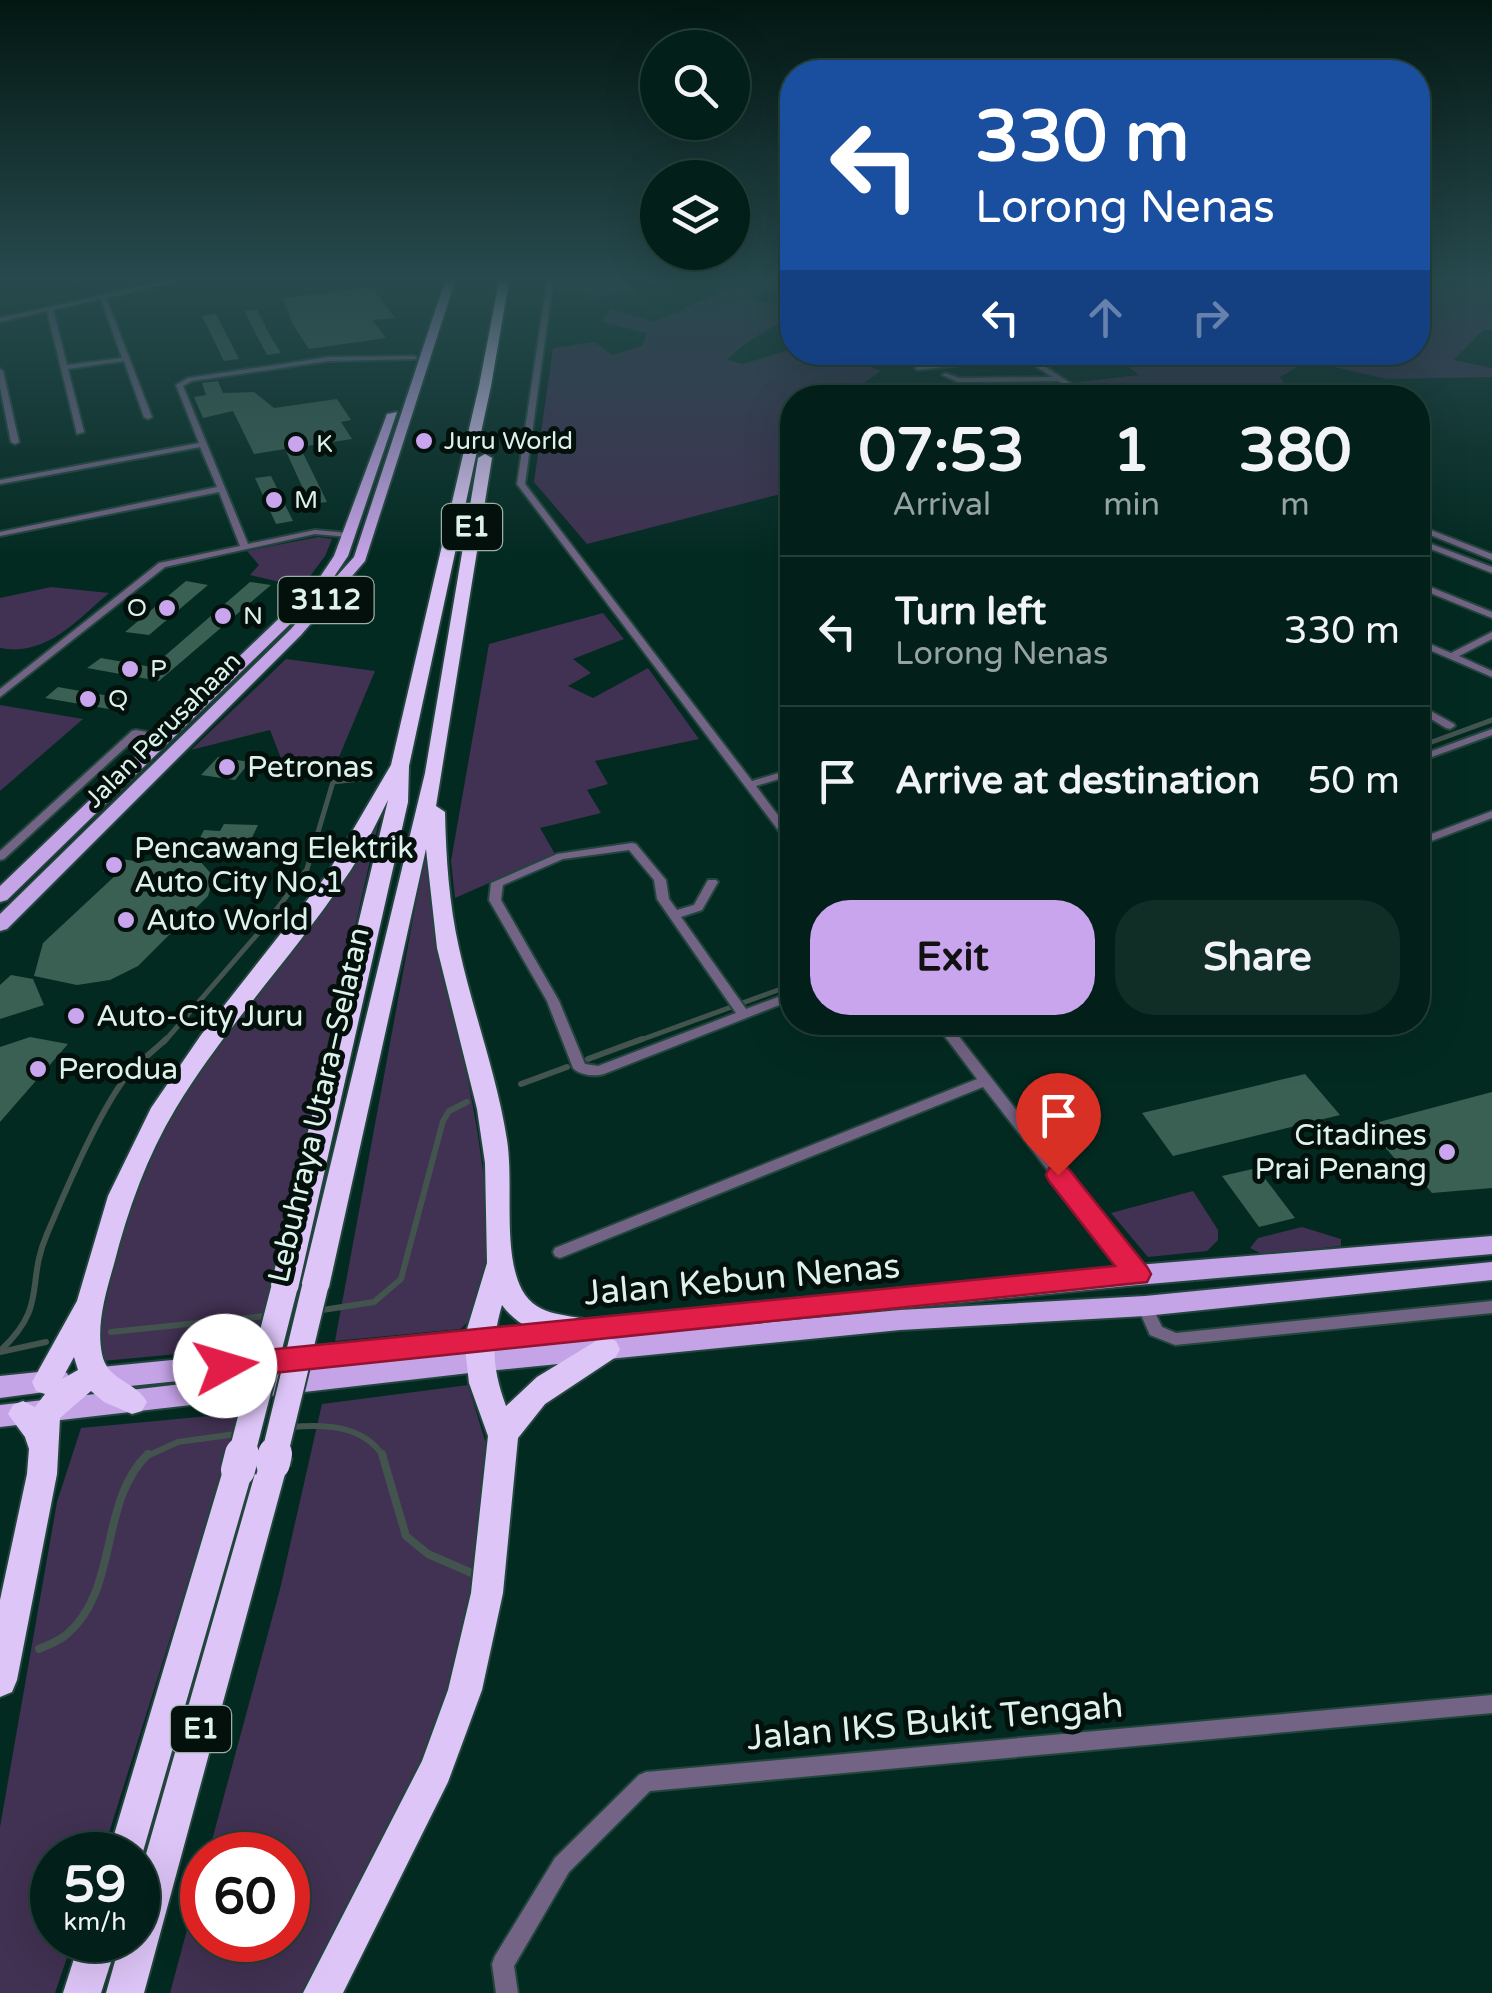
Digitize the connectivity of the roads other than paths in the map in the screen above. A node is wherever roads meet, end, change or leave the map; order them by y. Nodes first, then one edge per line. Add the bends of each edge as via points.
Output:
1 (0, 374) edge
2 (66, 374) edge
3 (132, 374) edge
4 (221, 374) edge
5 (408, 374) edge
6 (420, 374) edge
7 (487, 374) edge
8 (500, 374) edge
9 (537, 374) edge
10 (1050, 374) edge
11 (945, 375) dead end
12 (1057, 379) junction
13 (1067, 385) edge
14 (148, 417) dead end
15 (80, 432) dead end
16 (15, 442) dead end
17 (203, 444) junction
18 (0, 482) edge
19 (221, 489) junction
20 (1430, 532) edge
21 (0, 534) edge
22 (348, 534) junction
23 (1450, 541) junction
24 (1430, 546) edge
25 (244, 548) junction
26 (1436, 548) junction
27 (1430, 551) edge
28 (1492, 557) edge
29 (1492, 570) edge
30 (1430, 590) edge
31 (1492, 616) edge
32 (1492, 635) edge
33 (1430, 647) edge
34 (1452, 656) junction
35 (1492, 674) edge
36 (0, 694) edge
37 (1430, 714) edge
38 (1450, 726) dead end
39 (1492, 732) edge
40 (166, 738) junction
41 (1430, 755) edge
42 (400, 766) junction
43 (434, 774) junction
44 (780, 776) edge
45 (751, 784) junction
46 (1492, 814) edge
47 (780, 824) edge
48 (1430, 838) edge
49 (0, 857) edge
50 (712, 882) dead end
51 (2, 892) edge
52 (675, 916) junction
53 (0, 925) edge
54 (780, 999) edge
55 (740, 1009) junction
56 (955, 1035) edge
57 (986, 1081) junction
58 (1492, 1246) edge
59 (560, 1252) dead end
60 (500, 1265) junction
61 (1492, 1271) edge
62 (1137, 1274) junction
63 (92, 1297) junction
64 (1145, 1306) junction
65 (1492, 1307) edge
66 (596, 1339) junction
67 (478, 1350) junction
68 (89, 1379) junction
69 (0, 1387) edge
70 (132, 1402) junction
71 (29, 1406) edge
72 (502, 1436) junction
73 (0, 1680) edge
74 (1492, 1704) edge
75 (133, 1832) edge
76 (92, 1962) edge
77 (82, 1993) edge
78 (125, 1993) edge
79 (322, 1993) edge
80 (507, 1993) edge

1 - 16 street
2 - 15 street
3 - 14 street
4 - 17 street via 178,385
5 - 22 main road, Jalan Perusahaan / 3112
6 - 53 main road, Jalan Perusahaan / 3112 via 360,558 296,632
7 - 42 highway, Lebuhraya Utara–Selatan / E1
8 - 43 highway, Lebuhraya Utara–Selatan / E1
9 - 45 street via 521,484
10 - 12 street
11 - 12 street
12 - 13 street
17 - 18 street
17 - 19 street
19 - 21 street
19 - 25 street
20 - 23 street
22 - 25 street via 316,532
22 - 40 main road, Jalan Perusahaan / 3112 via 321,586
23 - 26 street
23 - 28 street
24 - 26 street
25 - 36 street via 162,565
26 - 27 street
26 - 29 street
30 - 31 street
32 - 34 street
33 - 34 street
34 - 35 street
37 - 38 street
39 - 41 street
40 - 49 street via 136,733
40 - 51 main road, Jalan Perusahaan / 3112
42 - 63 highway via 338,875 196,1058 144,1144 107,1236
42 - 75 highway, Lebuhraya Utara–Selatan / E1, bridge via 398,802 284,1289
43 - 60 highway via 448,946 498,1162
43 - 78 highway, Lebuhraya Utara–Selatan / E1, bridge via 273,1463
44 - 45 street
45 - 47 street
46 - 48 street
50 - 52 street via 698,907
52 - 55 street
52 - 55 street via 660,880 632,846 561,856 510,876 493,892 580,1068 599,1071
54 - 55 street
56 - 57 street
57 - 59 street
57 - 62 street
58 - 62 main road, Jalan Kebun Nenas
60 - 66 highway via 513,1300 530,1316
60 - 67 highway
61 - 64 main road, Jalan Kebun Nenas
62 - 66 main road, Jalan Kebun Nenas
63 - 68 highway
63 - 71 highway
64 - 65 street via 1165,1338
64 - 66 main road, Jalan Kebun Nenas
66 - 67 main road, Jalan Kebun Nenas
66 - 72 highway via 536,1392
67 - 68 main road, Jalan Kebun Nenas
67 - 70 main road, Jalan Kebun Nenas
67 - 72 highway
68 - 70 highway
68 - 71 highway
69 - 71 main road, Jalan Kebun Nenas
70 - 71 main road, Jalan Kebun Nenas
71 - 73 highway via 43,1449 42,1474
72 - 79 highway via 487,1593 451,1733
74 - 80 street, Jalan IKS Bukit Tengah via 646,1782 562,1865 503,1964
76 - 77 highway

